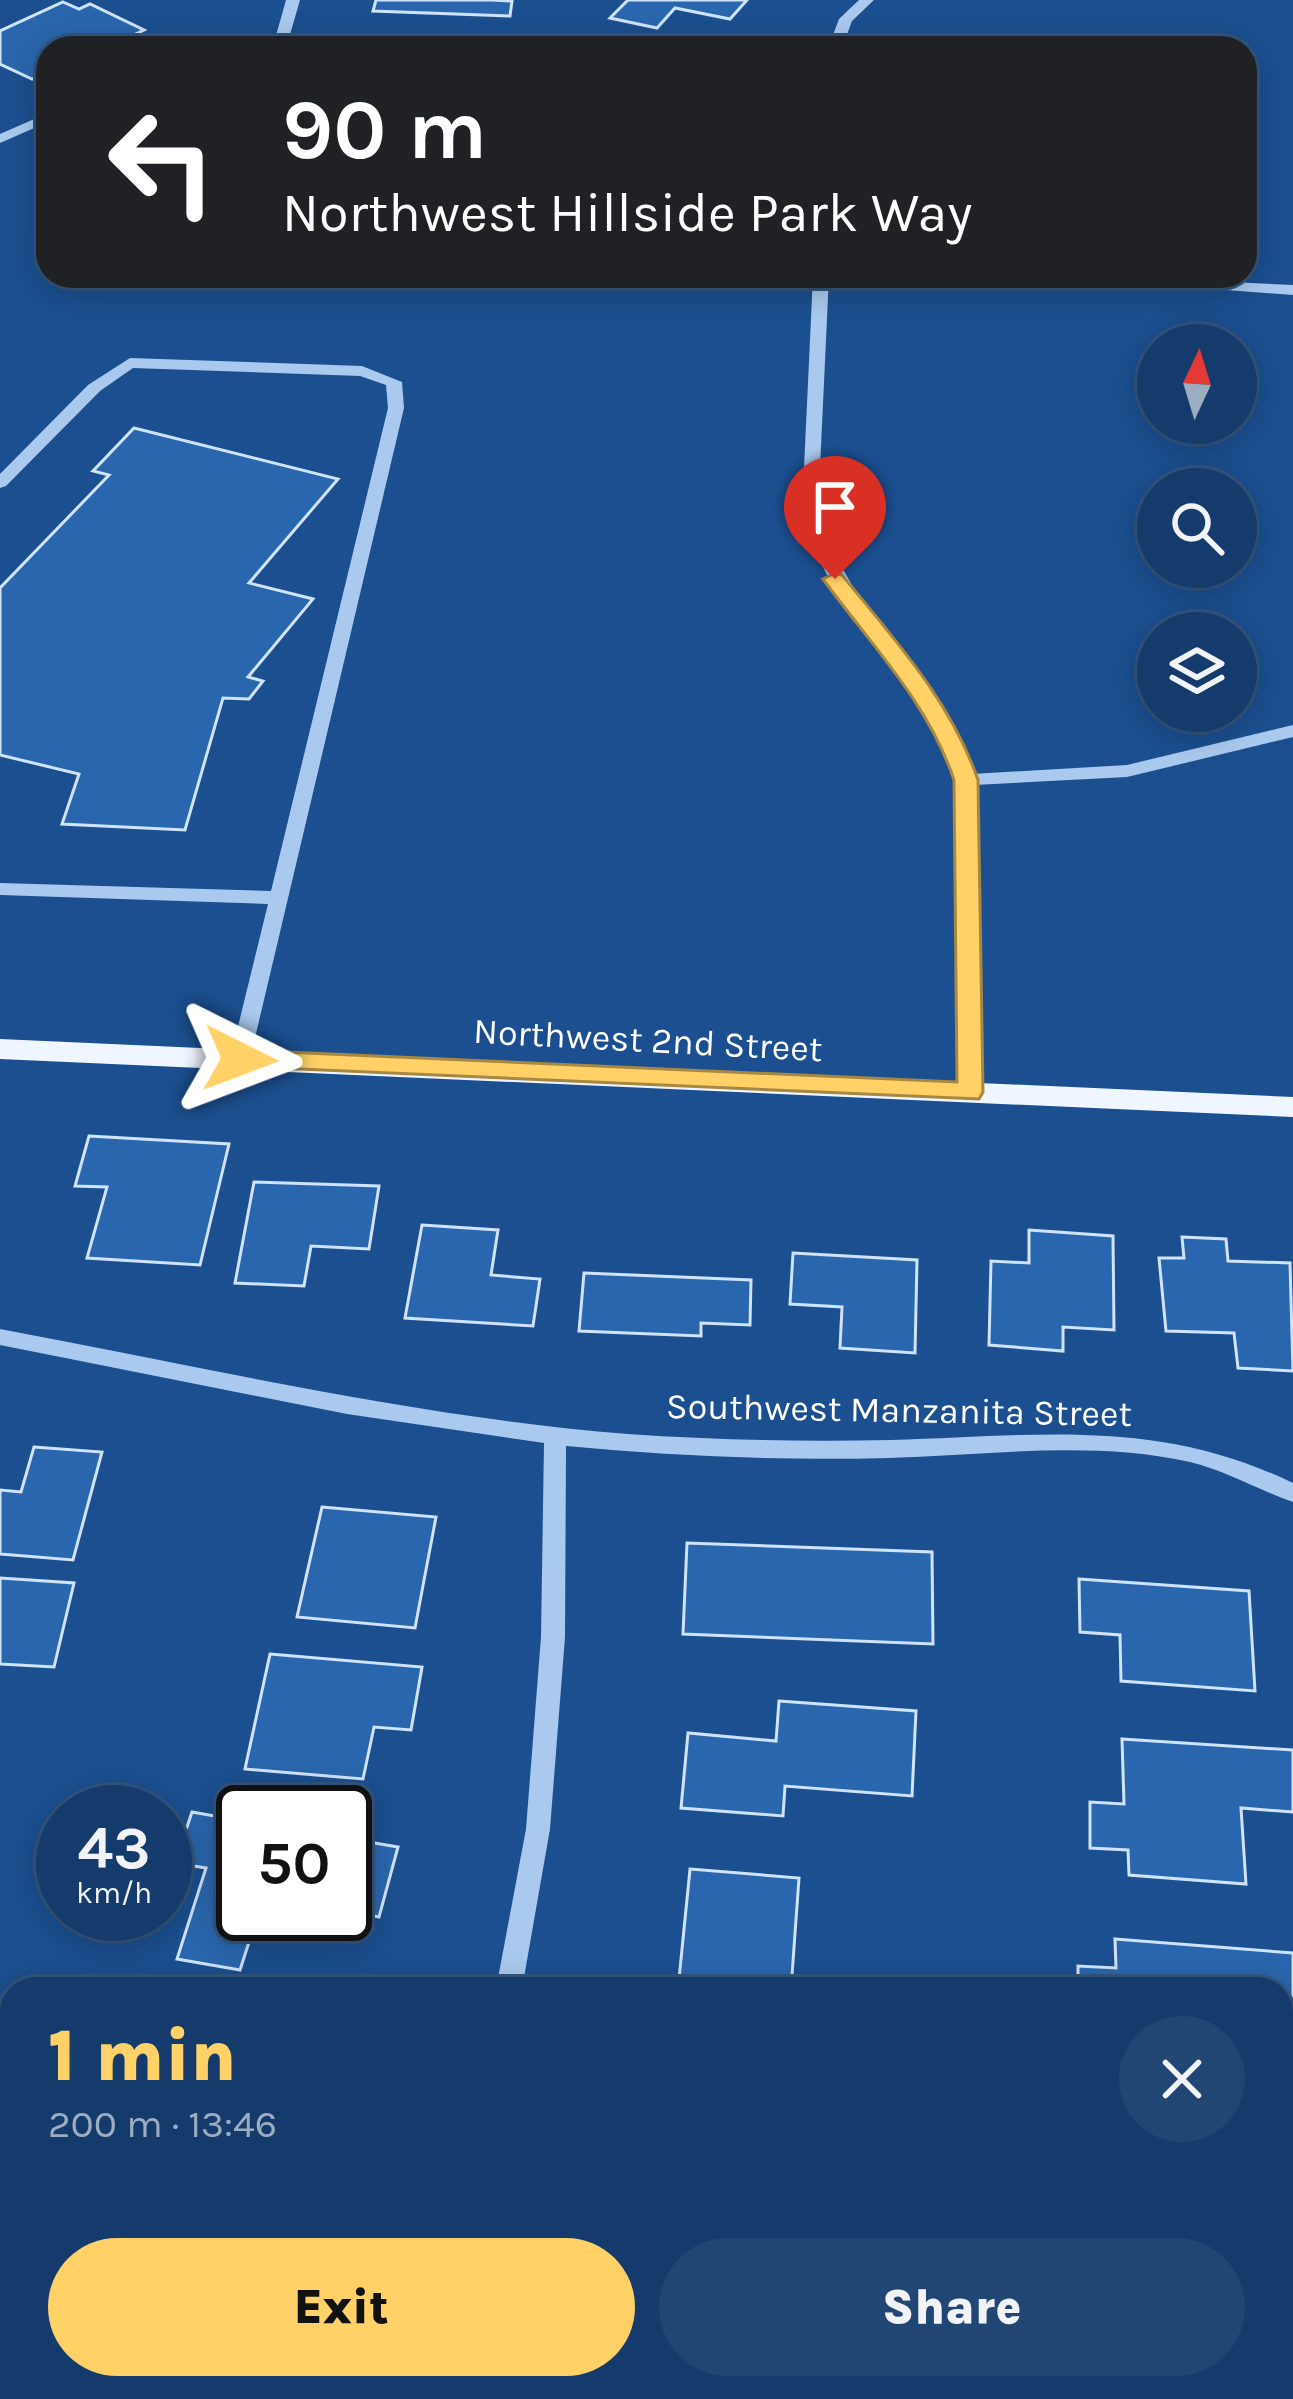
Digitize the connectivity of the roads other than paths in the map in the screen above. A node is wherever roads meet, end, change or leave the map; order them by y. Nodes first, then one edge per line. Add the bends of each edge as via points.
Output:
1 (293, 0) edge
2 (867, 0) edge
3 (282, 36) edge
4 (840, 36) edge
5 (36, 122) edge
6 (0, 139) edge
7 (820, 288) edge
8 (1252, 288) edge
9 (1293, 290) edge
10 (0, 483) edge
11 (1293, 731) edge
12 (966, 780) junction
13 (0, 889) edge
14 (278, 898) junction
15 (0, 1049) edge
16 (240, 1059) junction
17 (970, 1092) junction
18 (1293, 1108) edge
19 (0, 1337) edge
20 (555, 1436) junction
21 (1293, 1493) edge
22 (511, 1977) edge

1 - 3 street
2 - 4 street
5 - 6 street
7 - 12 street via 808,485 816,539 835,579 934,711
8 - 9 street
10 - 14 street via 94,388 130,363 362,370 394,382 396,408
11 - 12 street via 1127,771
12 - 17 street
13 - 14 street
14 - 16 street
15 - 16 main road, Northwest 2nd Street
16 - 17 main road, Northwest 2nd Street
17 - 18 main road, Northwest 2nd Street
19 - 20 street, Southwest Manzanita Street
20 - 21 street, Southwest Manzanita Street via 844,1450 1168,1449 1252,1468
20 - 22 street via 553,1637 539,1808

